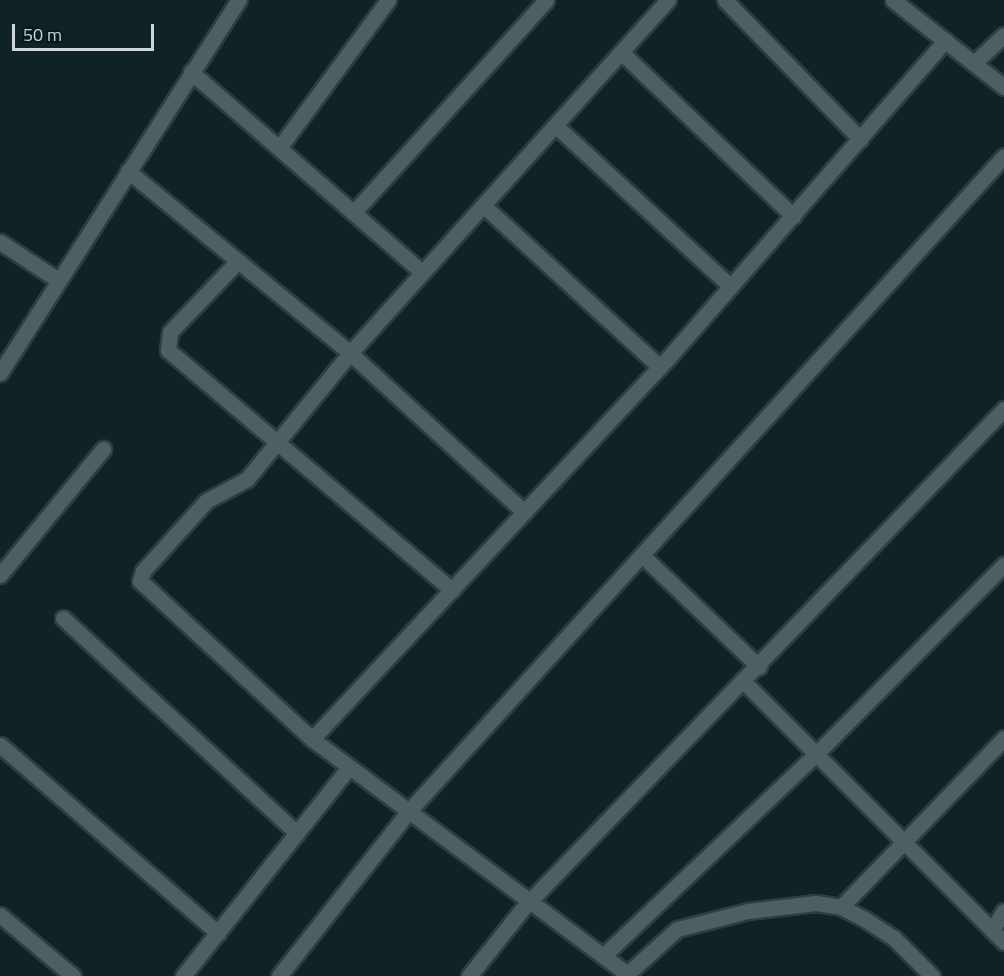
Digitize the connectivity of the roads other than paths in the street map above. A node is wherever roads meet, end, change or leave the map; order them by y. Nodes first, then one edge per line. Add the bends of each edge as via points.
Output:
1 (239, 0) edge
2 (388, 0) edge
3 (546, 0) edge
4 (668, 0) edge
5 (725, 0) edge
6 (893, 0) edge
7 (1004, 34) edge
8 (945, 41) junction
9 (621, 52) junction
10 (974, 63) junction
11 (190, 72) junction
12 (1004, 87) edge
13 (555, 125) junction
14 (860, 139) junction
15 (279, 148) junction
16 (1004, 156) edge
17 (128, 171) junction
18 (483, 205) junction
19 (354, 212) junction
20 (793, 216) junction
21 (0, 242) edge
22 (238, 261) junction
23 (422, 272) junction
24 (58, 280) junction
25 (731, 287) junction
26 (350, 353) junction
27 (660, 368) junction
28 (0, 373) edge
29 (1004, 409) edge
30 (277, 441) junction
31 (103, 449) dead end
32 (525, 512) junction
33 (644, 557) junction
34 (1004, 565) edge
35 (0, 575) edge
36 (452, 590) junction
37 (63, 618) dead end
38 (759, 667) junction
39 (744, 682) junction
40 (1004, 738) edge
41 (312, 739) junction
42 (0, 745) edge
43 (816, 754) junction
44 (350, 767) junction
45 (408, 812) junction
46 (297, 833) junction
47 (904, 843) junction
48 (527, 903) junction
49 (841, 907) junction
50 (1004, 911) edge
51 (0, 915) edge
52 (992, 930) junction
53 (218, 933) junction
54 (1004, 942) edge
55 (603, 956) junction
56 (626, 975) edge
57 (73, 976) edge
58 (183, 976) edge
59 (279, 976) edge
60 (469, 976) edge
61 (932, 976) edge

1 - 11 street
2 - 15 street
3 - 19 street
4 - 9 street
5 - 14 street
6 - 8 street
7 - 10 street
8 - 10 street
8 - 14 street
9 - 13 street
9 - 20 street
10 - 12 street
11 - 15 street
11 - 17 street
13 - 18 street
13 - 25 street
14 - 20 street
15 - 19 street
16 - 33 street
17 - 22 street
17 - 24 street
18 - 23 street
18 - 27 street
19 - 23 street
20 - 25 street
21 - 24 street
22 - 26 street
22 - 30 street via 170,332 166,342 174,357
23 - 26 street
24 - 28 street
25 - 27 street
26 - 30 street
26 - 32 street
27 - 32 street
29 - 38 street
30 - 36 street
30 - 41 street via 247,478 206,501 140,576 144,586
31 - 35 street
32 - 36 street
33 - 38 street
33 - 45 street
34 - 43 street
36 - 41 street
37 - 46 street
38 - 39 street
39 - 43 street
39 - 48 street
40 - 47 street
41 - 44 street
42 - 53 street
43 - 47 street
43 - 55 street
44 - 45 street
44 - 46 street
45 - 48 street
45 - 59 street
46 - 53 street
47 - 49 street
47 - 52 street
48 - 55 street
48 - 60 street
49 - 56 street via 784,905 677,929
49 - 61 street via 894,938
50 - 52 street
51 - 57 street
52 - 54 street
53 - 58 street
55 - 56 street

